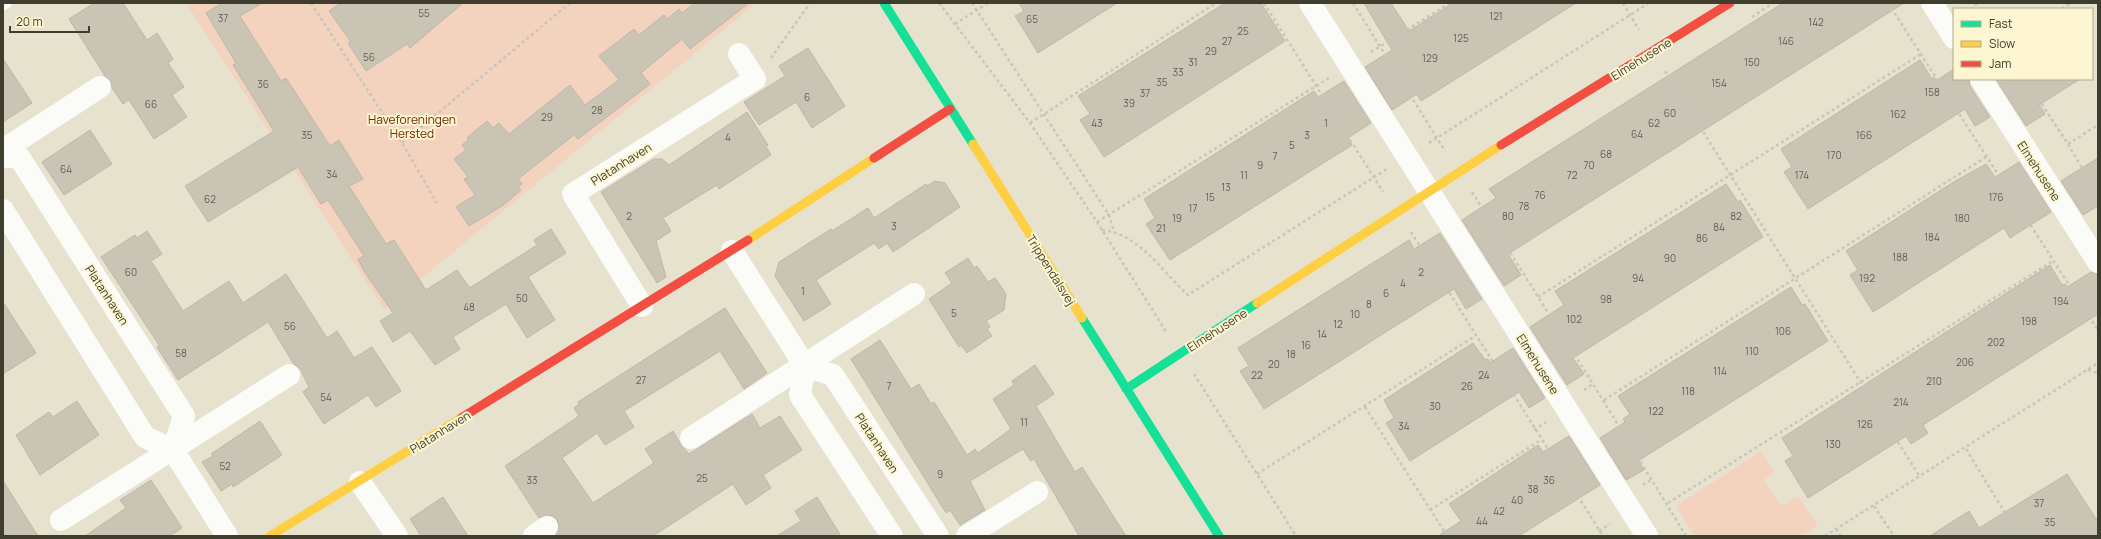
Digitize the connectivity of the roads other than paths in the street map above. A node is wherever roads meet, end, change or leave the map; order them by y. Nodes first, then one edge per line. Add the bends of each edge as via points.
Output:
1 (884, 3) edge
2 (1310, 3) edge
3 (1730, 3) edge
4 (1932, 3) edge
5 (1953, 36) edge
6 (739, 54) dead end
7 (1982, 80) edge
8 (100, 87) dead end
9 (950, 109) junction
10 (3, 150) edge
11 (3, 157) edge
12 (1428, 191) junction
13 (3, 210) edge
14 (732, 251) junction
15 (2098, 262) edge
16 (914, 294) dead end
17 (642, 306) junction
18 (805, 366) junction
19 (289, 375) dead end
20 (1126, 389) junction
21 (691, 438) dead end
22 (173, 450) junction
23 (360, 482) junction
24 (1037, 492) dead end
25 (61, 520) dead end
26 (227, 536) edge
27 (270, 536) edge
28 (397, 536) edge
29 (892, 536) edge
30 (938, 536) edge
31 (967, 536) edge
32 (1218, 536) edge
33 (1647, 536) edge

1 - 9 street, Trippendalsvej
2 - 12 street, Elmehusene
3 - 12 street, Elmehusene
4 - 5 street
6 - 17 street, Platanhaven via 755,79 573,194
7 - 15 street, Elmehusene
8 - 10 street
9 - 14 street, Platanhaven
9 - 20 street, Trippendalsvej
11 - 22 street, Platanhaven via 19,157 184,416
12 - 20 street, Elmehusene
12 - 33 street, Elmehusene
13 - 22 street via 145,437
14 - 17 street, Platanhaven
14 - 18 street
16 - 18 street
17 - 23 street, Platanhaven
18 - 21 street
18 - 29 street via 800,395
18 - 30 street, Platanhaven via 833,375
19 - 22 street
20 - 32 street, Trippendalsvej
22 - 25 street
22 - 26 street
23 - 27 street, Platanhaven
23 - 28 street
24 - 31 street

